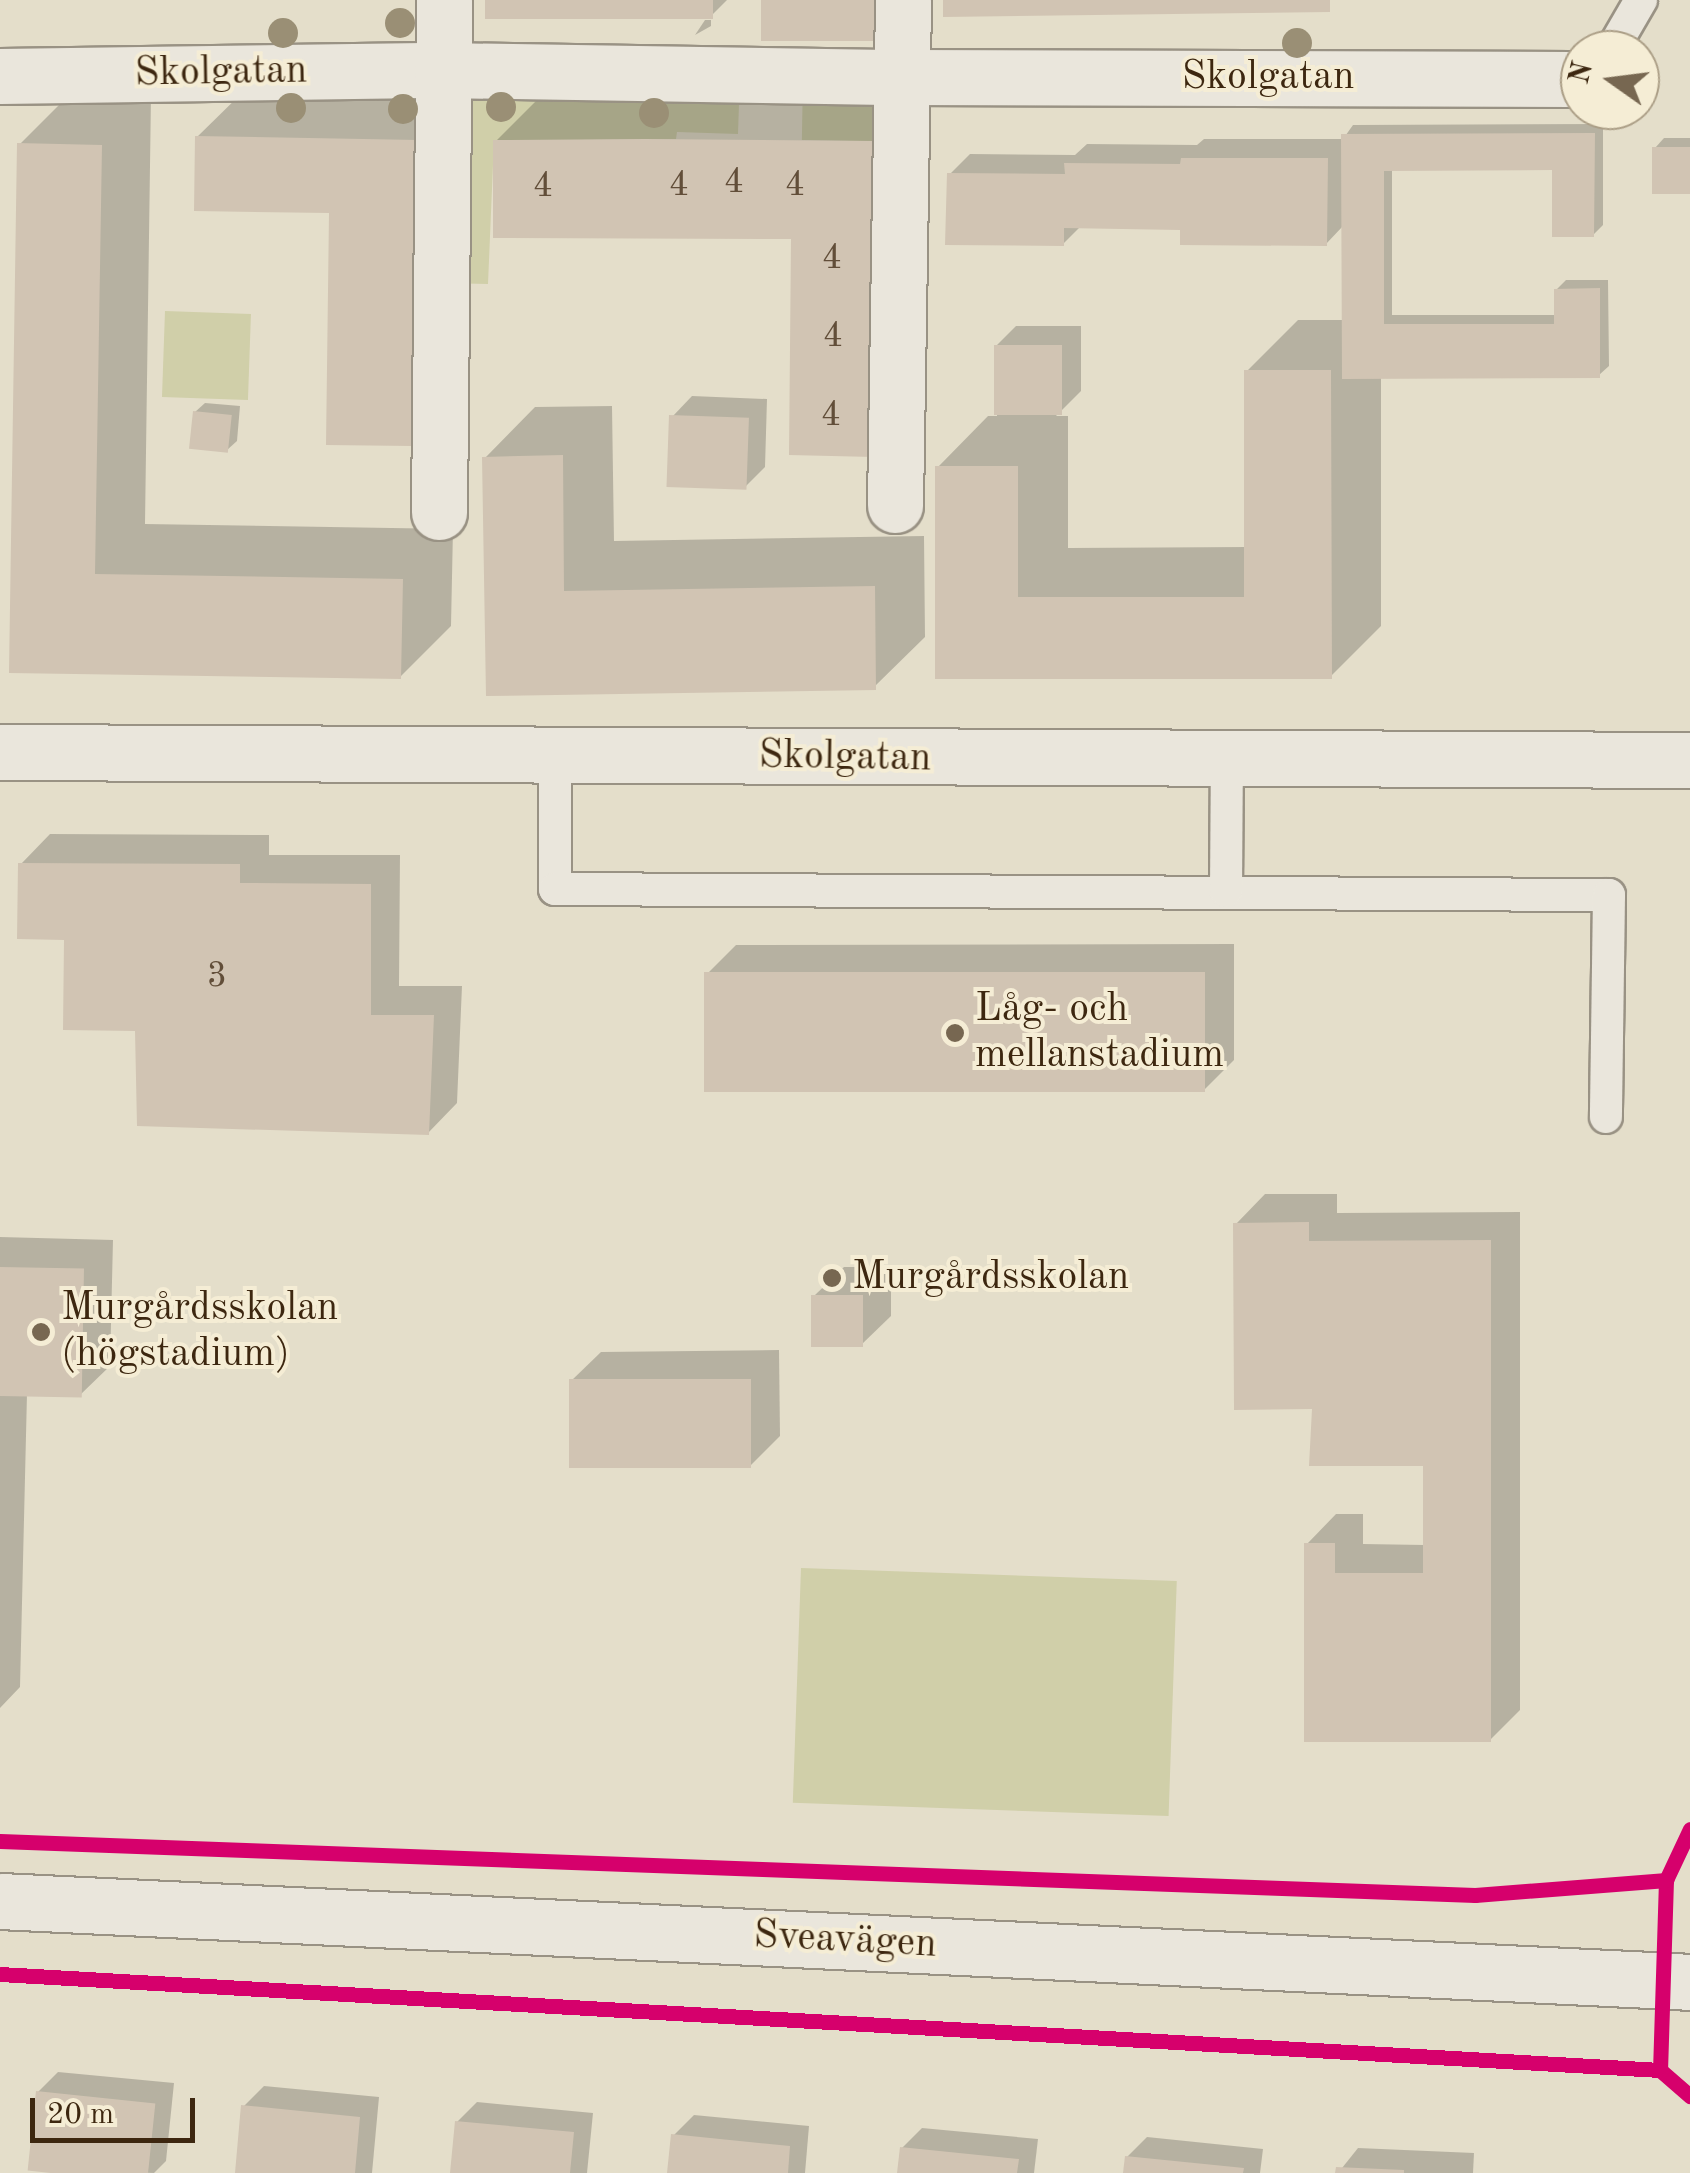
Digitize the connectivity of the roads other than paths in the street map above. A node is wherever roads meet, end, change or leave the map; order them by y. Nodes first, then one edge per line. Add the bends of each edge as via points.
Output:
1 (444, 0) edge
2 (903, 0) edge
3 (1641, 0) edge
4 (1618, 30) edge
5 (1560, 68) edge
6 (442, 70) junction
7 (0, 76) edge
8 (903, 77) junction
9 (895, 505) dead end
10 (439, 512) dead end
11 (0, 752) edge
12 (555, 754) junction
13 (1227, 758) junction
14 (1690, 760) edge
15 (1226, 891) junction
16 (1606, 1117) dead end
17 (0, 1901) edge
18 (1690, 1982) edge

1 - 6 street
2 - 8 street
3 - 4 lane
5 - 8 street, Skolgatan
6 - 7 street, Skolgatan
6 - 8 street, Skolgatan
6 - 10 street
8 - 9 street
11 - 12 street, Skolgatan
12 - 13 street, Skolgatan
12 - 15 lane via 555,889
13 - 14 street, Skolgatan
13 - 15 lane
15 - 16 lane via 1609,895
17 - 18 street, Sveavägen

